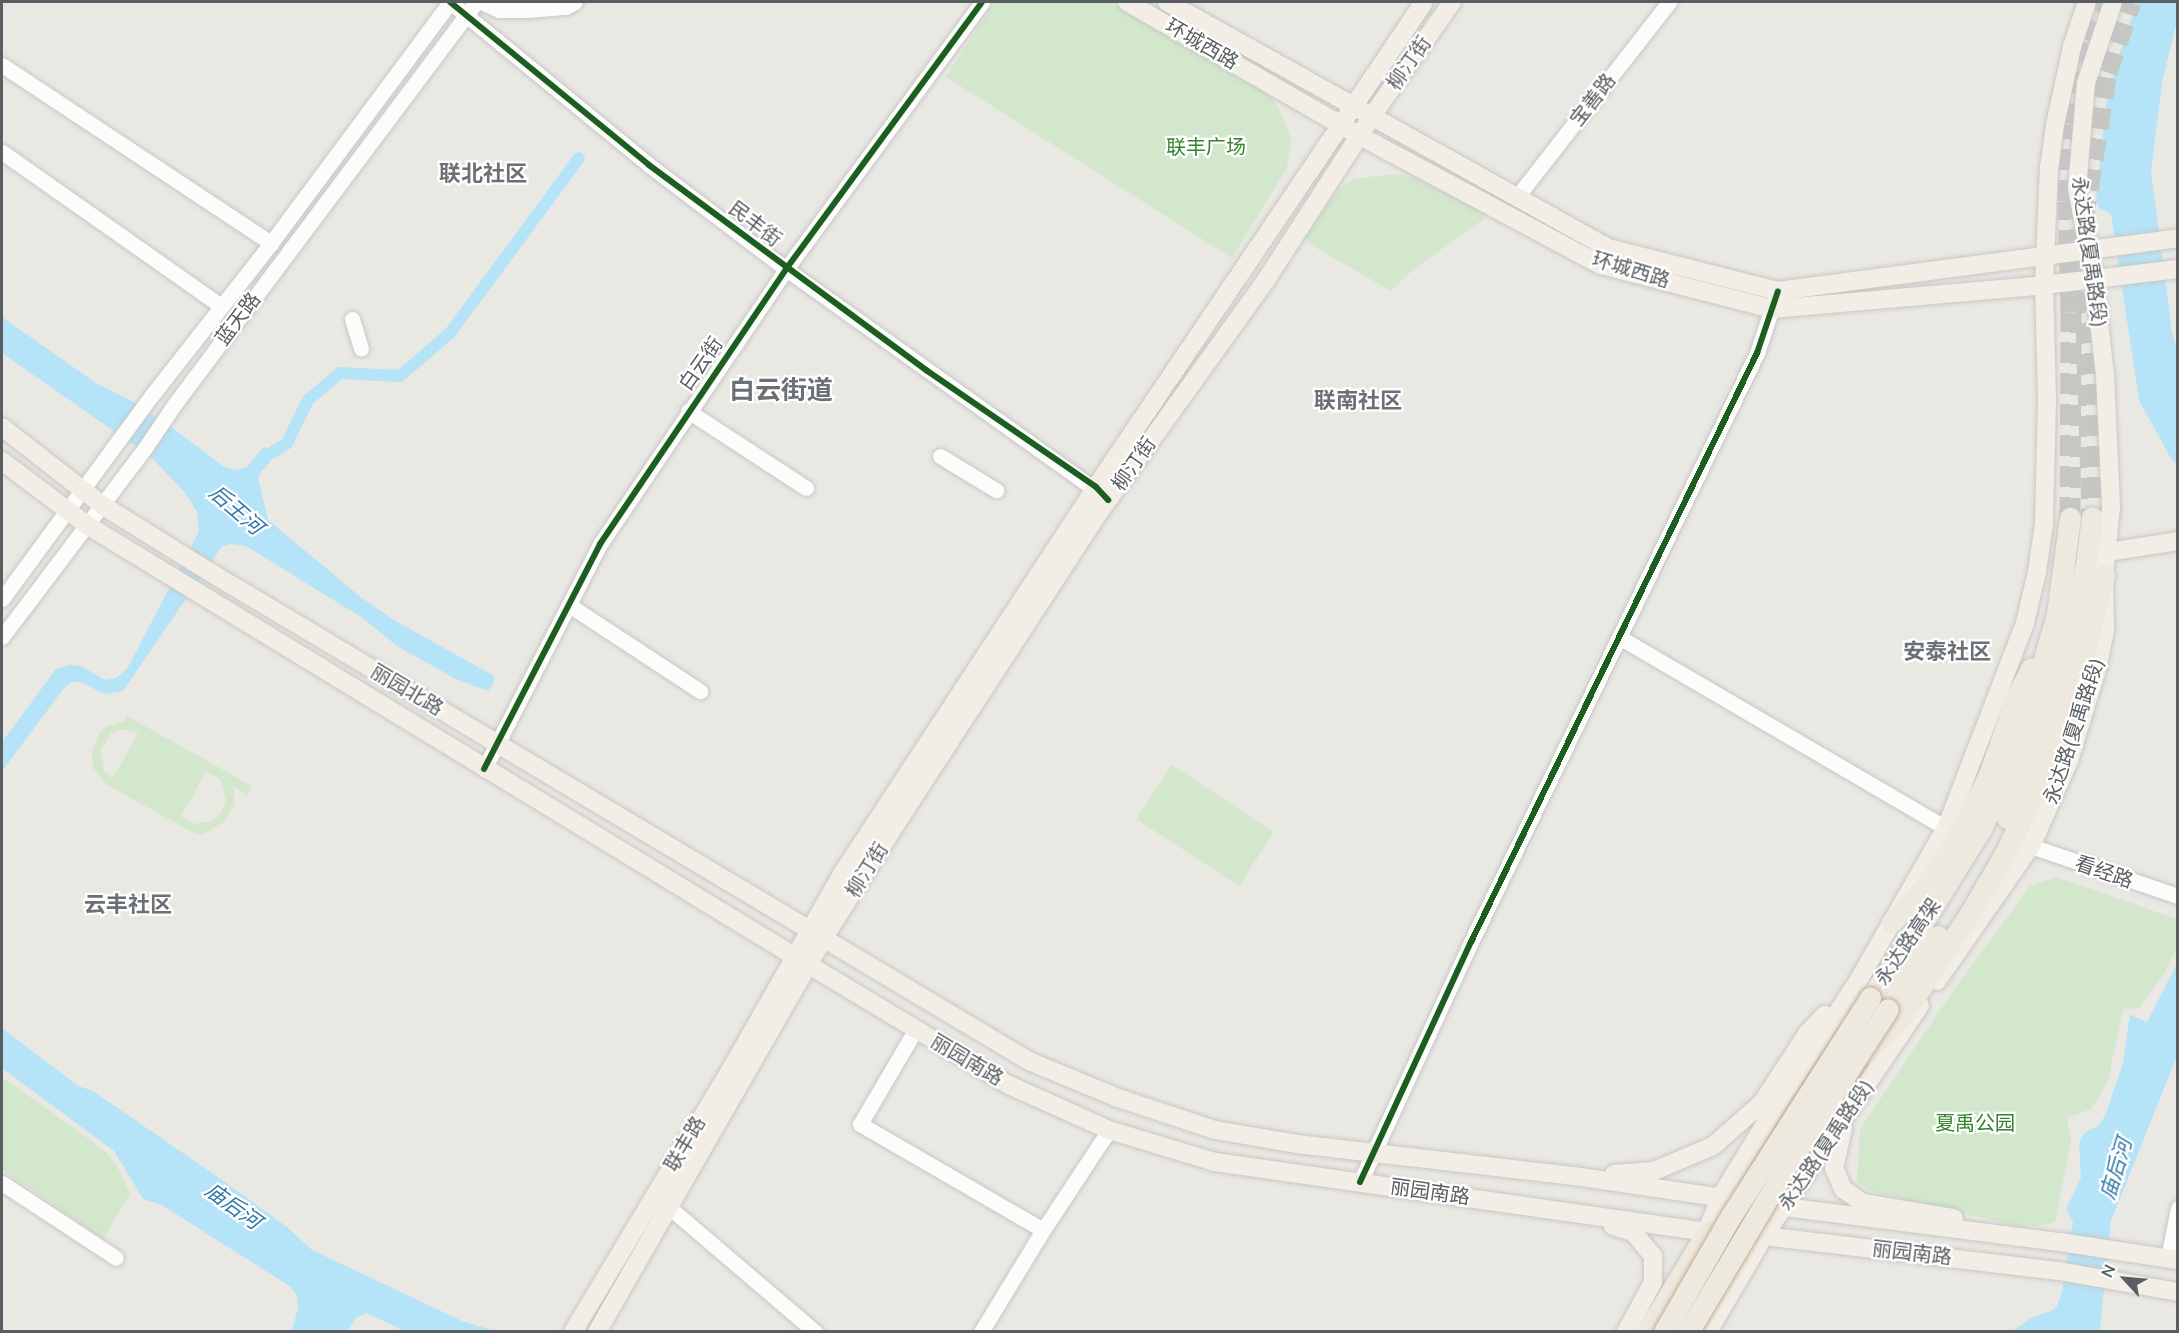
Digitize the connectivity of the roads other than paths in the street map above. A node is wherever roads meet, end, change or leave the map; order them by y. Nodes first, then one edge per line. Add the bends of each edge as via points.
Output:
1 (450, 2) edge
2 (476, 2) edge
3 (481, 2) edge
4 (575, 2) edge
5 (982, 2) edge
6 (1127, 2) edge
7 (1167, 2) edge
8 (1424, 2) edge
9 (1452, 2) edge
10 (1669, 2) edge
11 (2087, 2) edge
12 (2113, 2) edge
13 (466, 14) junction
14 (2, 65) edge
15 (1352, 106) junction
16 (1372, 116) junction
17 (1341, 123) junction
18 (1360, 136) junction
19 (2, 152) edge
20 (1516, 198) junction
21 (2178, 238) edge
22 (271, 243) junction
23 (2089, 250) junction
24 (2045, 256) junction
25 (786, 269) junction
26 (2178, 269) edge
27 (2094, 279) junction
28 (2044, 285) junction
29 (1778, 291) junction
30 (221, 306) junction
31 (1772, 309) junction
32 (352, 319) dead end
33 (361, 349) dead end
34 (688, 411) junction
35 (2, 427) edge
36 (940, 456) dead end
37 (2, 461) edge
38 (806, 488) dead end
39 (82, 490) junction
40 (996, 490) dead end
41 (1102, 494) junction
42 (102, 505) junction
43 (66, 511) junction
44 (2070, 518) tunnel mouth
45 (2092, 518) tunnel mouth
46 (87, 525) junction
47 (2178, 541) edge
48 (2108, 552) junction
49 (2104, 575) junction
50 (2, 599) edge
51 (569, 605) junction
52 (2056, 614) junction
53 (2, 637) edge
54 (1619, 637) junction
55 (700, 691) dead end
56 (498, 744) junction
57 (484, 769) junction
58 (1946, 828) junction
59 (2031, 846) junction
60 (2178, 896) edge
61 (1892, 922) junction
62 (815, 935) junction
63 (802, 960) junction
64 (1879, 1001) junction
65 (916, 1029) junction
66 (1858, 1096) junction
67 (1109, 1130) junction
68 (1373, 1152) junction
69 (1574, 1176) junction
70 (1360, 1182) junction
71 (2, 1184) edge
72 (1721, 1196) junction
73 (670, 1208) junction
74 (1785, 1208) junction
75 (2178, 1208) edge
76 (1569, 1211) junction
77 (1043, 1230) junction
78 (1707, 1232) junction
79 (1998, 1234) junction
80 (1764, 1236) junction
81 (116, 1258) dead end
82 (2173, 1259) edge
83 (2178, 1292) edge
84 (573, 1332) edge
85 (597, 1332) edge
86 (815, 1332) edge
87 (981, 1332) edge
88 (1626, 1332) edge
89 (1647, 1332) edge
90 (1654, 1332) edge
91 (1664, 1332) edge
92 (1688, 1332) edge
93 (1708, 1332) edge

1 - 13 street, 民丰街
1 - 22 street, 蓝天路
2 - 13 street, 蓝天路
3 - 4 street via 499,10 566,7
5 - 25 street, 白云街
6 - 17 main road, 环城西路
7 - 15 main road, 环城西路
8 - 15 main road, 柳汀街
9 - 16 main road, 柳汀街
10 - 20 street, 宝善路
11 - 24 main road, 永达路(夏禹路段) via 2072,47 2055,125
12 - 23 main road, 永达路(夏禹路段) via 2086,83 2079,137 2077,188
13 - 25 street, 民丰街 via 649,165
13 - 42 street, 蓝天路
14 - 22 street
15 - 16 main road, 环城西路
15 - 17 main road, 柳汀街
16 - 18 main road, 柳汀街
16 - 20 main road, 环城西路
17 - 18 main road, 环城西路
17 - 41 main road, 柳汀街
18 - 31 main road, 环城西路 via 1601,265
18 - 41 main road, 柳汀街 via 1266,280
19 - 30 street
20 - 29 main road, 环城西路 via 1608,248
21 - 23 main road, 环城西路
22 - 30 street, 蓝天路
23 - 24 main road, 环城西路
23 - 27 main road, 永达路(夏禹路段)
24 - 28 main road, 永达路(夏禹路段)
24 - 29 main road, 环城西路
25 - 34 street, 白云街
25 - 41 street, 民丰街
26 - 27 main road, 环城西路
27 - 28 main road, 环城西路
27 - 48 main road, 永达路(夏禹路段) via 2106,386 2111,507
28 - 31 main road, 环城西路
28 - 58 main road, 永达路(夏禹路段) via 2048,397 2044,523 2037,572 2025,623
29 - 31 street
30 - 39 street, 蓝天路
31 - 54 street via 1757,353
32 - 33 street
34 - 38 street
34 - 51 street, 白云街 via 600,544
35 - 39 main road, 丽园北路
36 - 40 street
37 - 43 main road, 丽园北路
39 - 42 main road, 丽园北路
39 - 43 street, 蓝天路
41 - 62 main road, 柳汀街
42 - 46 street, 蓝天路
42 - 56 main road, 丽园北路
43 - 46 main road, 丽园北路
43 - 50 street, 蓝天路
44 - 52 highway, 永达路高架
45 - 64 highway, 永达路高架 via 2069,646 2050,709 2003,828 1970,889
46 - 53 street, 蓝天路
46 - 57 main road, 丽园北路
47 - 48 main road
48 - 49 main road, 永达路(夏禹路段)
49 - 59 main road, 永达路(夏禹路段) via 2105,628 2098,666 2069,761
49 - 64 highway via 2081,668 2052,752 2012,839 1971,912
51 - 55 street
51 - 56 street, 白云街
52 - 61 highway via 2016,698 1971,813 1933,877
52 - 64 highway, 永达路高架 via 2006,774 1982,826
54 - 58 street
54 - 68 street
56 - 57 street, 白云街
56 - 62 main road, 丽园北路
57 - 63 main road, 丽园北路
58 - 61 main road, 永达路(夏禹路段)
59 - 60 street, 看经路
59 - 66 main road, 永达路(夏禹路段)
61 - 64 main road, 永达路(夏禹路段)
62 - 63 main road, 柳汀街
62 - 68 main road, 丽园南路 via 1029,1061 1118,1098 1215,1130
63 - 65 main road, 丽园南路
63 - 73 main road, 联丰路
63 - 84 main road, 联丰路 via 591,1296
64 - 69 main road via 1807,1034 1762,1103 1713,1146 1654,1171
64 - 72 main road, 永达路(夏禹路段) via 1778,1103
64 - 91 highway, 永达路高架, bridge via 1731,1216
64 - 92 highway, 永达路高架, bridge via 1844,1076
65 - 67 main road, 丽园南路 via 1009,1085
65 - 77 street via 860,1124
66 - 74 main road, 永达路(夏禹路段)
66 - 79 main road via 1840,1135 1836,1155 1834,1168 1843,1189 1863,1203 1950,1216
67 - 70 main road, 丽园南路 via 1215,1162
67 - 77 street
68 - 69 main road, 丽园南路
68 - 70 street
69 - 72 main road, 丽园南路
70 - 76 main road, 丽园南路
71 - 81 street
72 - 74 main road, 丽园南路
72 - 78 main road, 永达路(夏禹路段)
73 - 85 main road, 联丰路
73 - 86 street
74 - 79 main road, 丽园南路
74 - 80 main road, 永达路(夏禹路段)
75 - 82 street
76 - 78 main road, 丽园南路
76 - 88 main road via 1633,1232 1653,1256 1653,1282
77 - 87 street
78 - 80 main road, 丽园南路
78 - 89 highway
78 - 90 main road, 永达路(夏禹路段)
79 - 82 main road, 丽园南路
80 - 83 main road, 丽园南路 via 2059,1271
80 - 93 main road, 永达路(夏禹路段)

